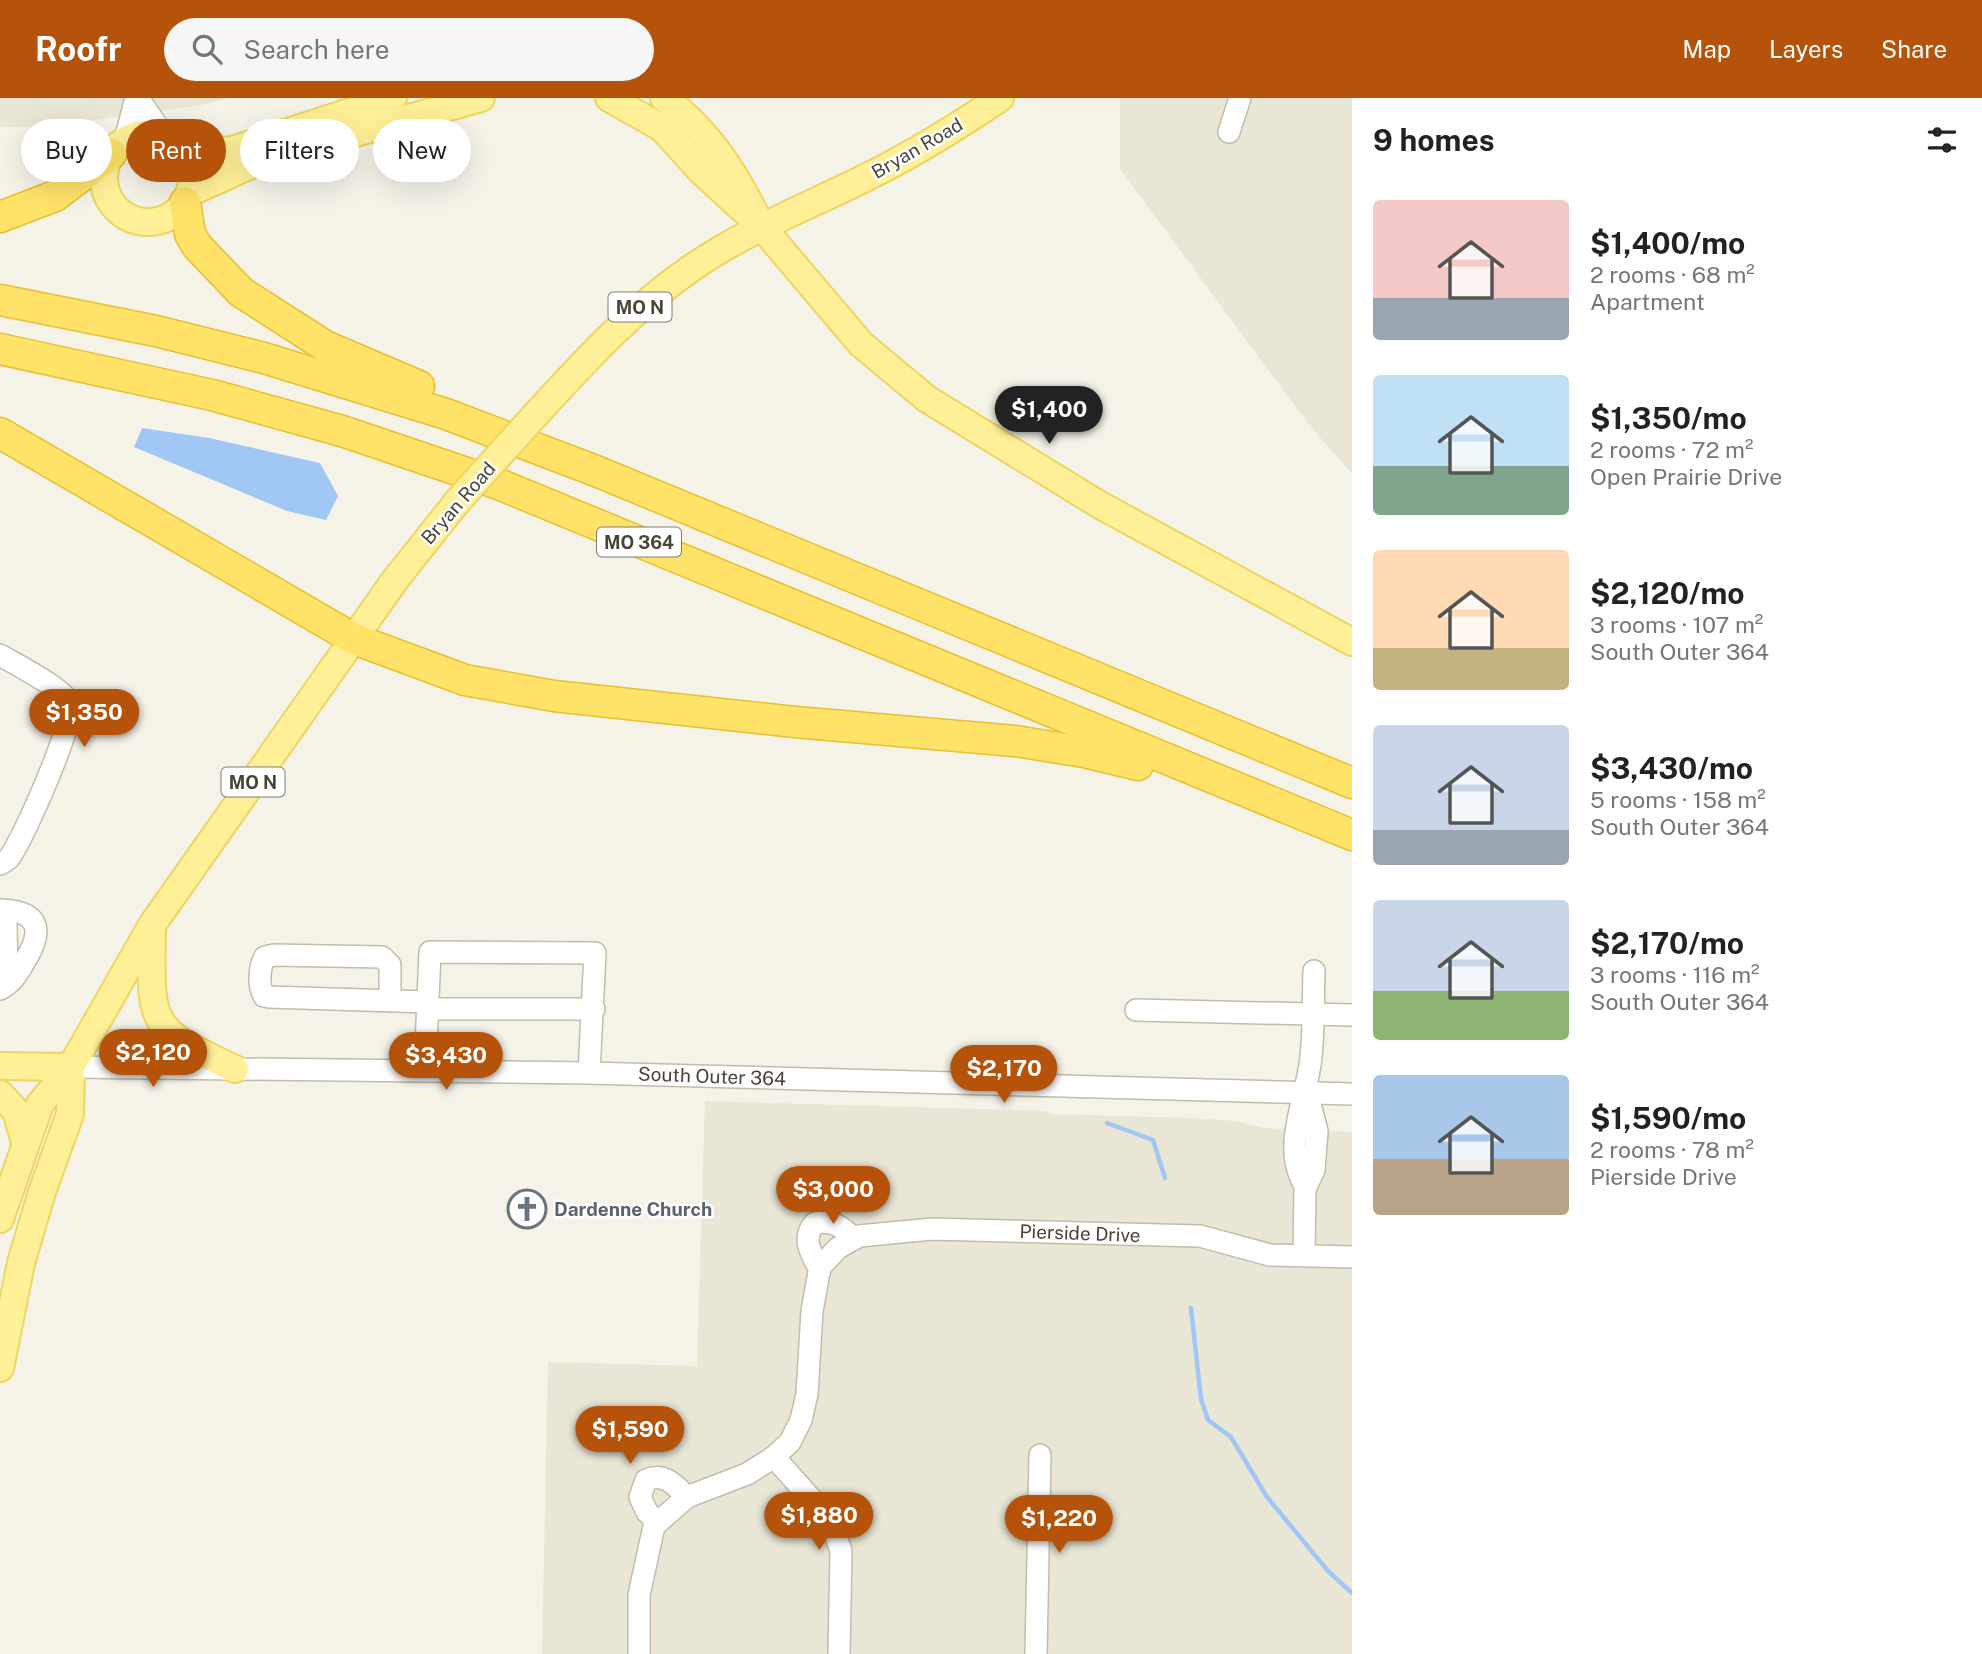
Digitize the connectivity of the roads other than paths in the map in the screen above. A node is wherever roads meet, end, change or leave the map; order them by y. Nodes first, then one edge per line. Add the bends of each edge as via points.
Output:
1 (136, 98) edge
2 (393, 98) edge
3 (481, 98) edge
4 (609, 98) edge
5 (664, 98) edge
6 (1000, 98) edge
7 (1241, 98) edge
8 (153, 119) edge
9 (1229, 131) dead end
10 (126, 143) edge
11 (118, 147) junction
12 (226, 150) edge
13 (188, 182) edge
14 (187, 198) junction
15 (0, 217) edge
16 (762, 227) junction
17 (0, 300) edge
18 (0, 349) edge
19 (0, 433) edge
20 (596, 471) junction
21 (354, 639) junction
22 (1352, 642) edge
23 (0, 655) edge
24 (1352, 783) edge
25 (1258, 797) junction
26 (1352, 835) edge
27 (0, 864) edge
28 (0, 910) edge
29 (0, 919) edge
30 (152, 926) junction
31 (1314, 971) dead end
32 (5, 985) edge
33 (390, 1001) junction
34 (428, 1005) junction
35 (594, 1009) junction
36 (1136, 1010) dead end
37 (1312, 1014) junction
38 (1352, 1015) edge
39 (0, 1066) edge
40 (71, 1067) junction
41 (235, 1069) junction
42 (425, 1070) junction
43 (589, 1073) junction
44 (1307, 1093) junction
45 (0, 1094) edge
46 (1352, 1094) edge
47 (25, 1142) junction
48 (0, 1219) edge
49 (854, 1238) junction
50 (1304, 1255) junction
51 (1352, 1256) edge
52 (820, 1269) junction
53 (0, 1368) edge
54 (1040, 1455) dead end
55 (774, 1457) junction
56 (687, 1497) junction
57 (658, 1522) junction
58 (639, 1654) edge
59 (839, 1654) edge
60 (1036, 1654) edge

1 - 8 street
1 - 11 street
2 - 12 main road
3 - 14 main road via 269,157
4 - 16 main road via 662,128
5 - 16 main road via 731,166
6 - 16 main road, Bryan Road via 900,160
7 - 9 street
10 - 11 main road
11 - 14 main road via 105,166 104,187 123,215 157,221 170,216
11 - 15 highway via 55,196
13 - 14 main road
14 - 20 highway via 190,234 209,261 241,292 292,328 352,359 492,416
16 - 21 main road, Bryan Road / MO N, bridge via 695,265 641,306 457,502
16 - 22 main road via 861,344 927,399 1100,505
17 - 20 highway, MO 364 via 156,331 303,369 446,414
18 - 25 highway, MO 364 via 225,398 342,431 496,483
19 - 21 highway
20 - 24 highway, MO 364
21 - 25 highway via 499,689 1048,745
21 - 30 main road, Bryan Road / MO N
23 - 27 street via 58,691 70,702 72,717 9,859
25 - 26 highway, MO 364
28 - 32 street via 21,910 37,931 33,948
29 - 32 street via 6,923
30 - 40 main road, Bryan Road / MO N
30 - 41 main road via 152,982 161,1025 190,1047
31 - 37 street
33 - 33 street via 264,996 261,964 274,955 382,957 390,965
33 - 34 street
34 - 35 street
34 - 35 street via 430,952 595,953
34 - 42 street
35 - 43 street
36 - 37 street
37 - 38 street
37 - 44 street
39 - 40 main road
40 - 41 street, South Outer 364
40 - 47 main road, Bryan Road via 40,1104
40 - 53 main road via 70,1114 23,1253
41 - 42 street, South Outer 364
42 - 43 street, South Outer 364
43 - 44 street, South Outer 364
44 - 46 street, South Outer 364
44 - 50 street via 1317,1131 1314,1170 1306,1187
45 - 47 main road via 16,1111
47 - 48 main road, Bryan Road
49 - 50 street, Pierside Drive via 932,1229 1200,1236 1270,1255
49 - 52 street, Pierside Drive
49 - 52 street via 827,1221 814,1223 808,1243
50 - 51 street, Pierside Drive
52 - 55 street via 801,1420 790,1442
54 - 60 street
55 - 56 street via 747,1474
55 - 59 street via 830,1520 841,1551
56 - 57 street
56 - 57 street via 668,1479 653,1476 646,1480 640,1497
57 - 58 street via 651,1532 639,1595

